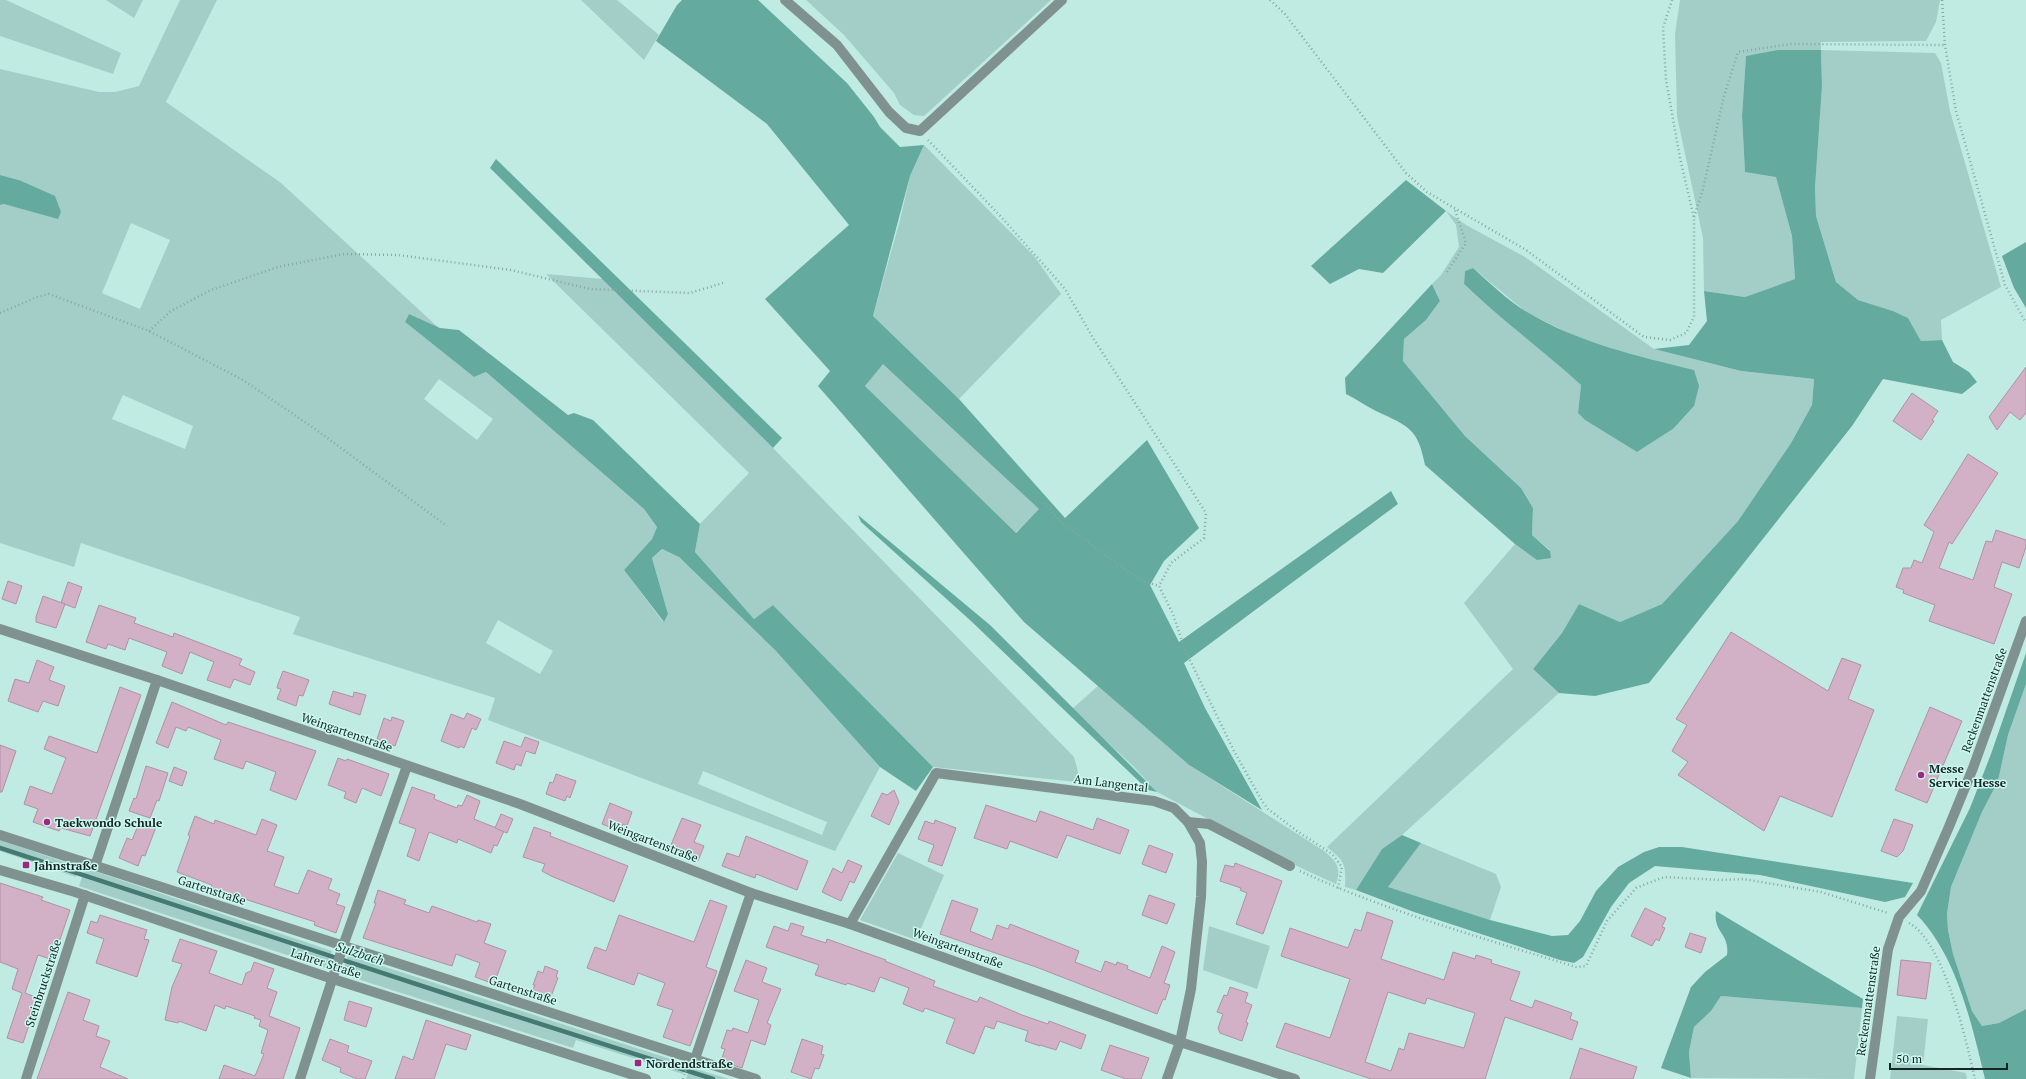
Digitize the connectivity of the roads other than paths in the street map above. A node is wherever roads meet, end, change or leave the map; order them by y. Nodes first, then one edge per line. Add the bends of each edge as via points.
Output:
1 (785, 0) edge
2 (1062, 0) edge
3 (2026, 621) edge
4 (0, 629) edge
5 (157, 680) junction
6 (407, 766) junction
7 (1188, 822) junction
8 (0, 835) edge
9 (95, 866) junction
10 (1290, 866) road end
11 (0, 870) edge
12 (750, 893) junction
13 (85, 895) junction
14 (850, 924) junction
15 (343, 949) junction
16 (334, 975) junction
17 (1180, 1042) junction
18 (691, 1062) junction
19 (26, 1079) edge
20 (300, 1079) edge
21 (646, 1079) edge
22 (756, 1079) edge
23 (1167, 1079) edge
24 (1295, 1079) edge
25 (1870, 1079) edge

1 - 2 street via 838,45 889,112 906,128 920,130
3 - 25 street, Reckenmattenstraße via 1948,829 1921,891 1899,917 1888,949
4 - 5 street, Weingartenstraße
5 - 6 street, Weingartenstraße
5 - 9 street
6 - 12 street, Weingartenstraße via 520,804
6 - 15 street
7 - 10 street via 1209,824
7 - 14 street, Am Langental via 1174,808 1154,801 936,773
7 - 17 street, Am Langental via 1200,843 1201,897 1191,989
8 - 9 street, Gartenstraße
9 - 15 street, Gartenstraße
11 - 13 street, Lahrer Straße
12 - 14 street, Weingartenstraße
12 - 18 street
13 - 16 street, Lahrer Straße
13 - 19 street, Steinbruckstraße
14 - 17 street, Weingartenstraße
15 - 16 street
15 - 18 street, Gartenstraße
16 - 20 street
16 - 21 street, Lahrer Straße
17 - 23 street, Am Langental
17 - 24 street, Weingartenstraße
18 - 22 street, Gartenstraße

